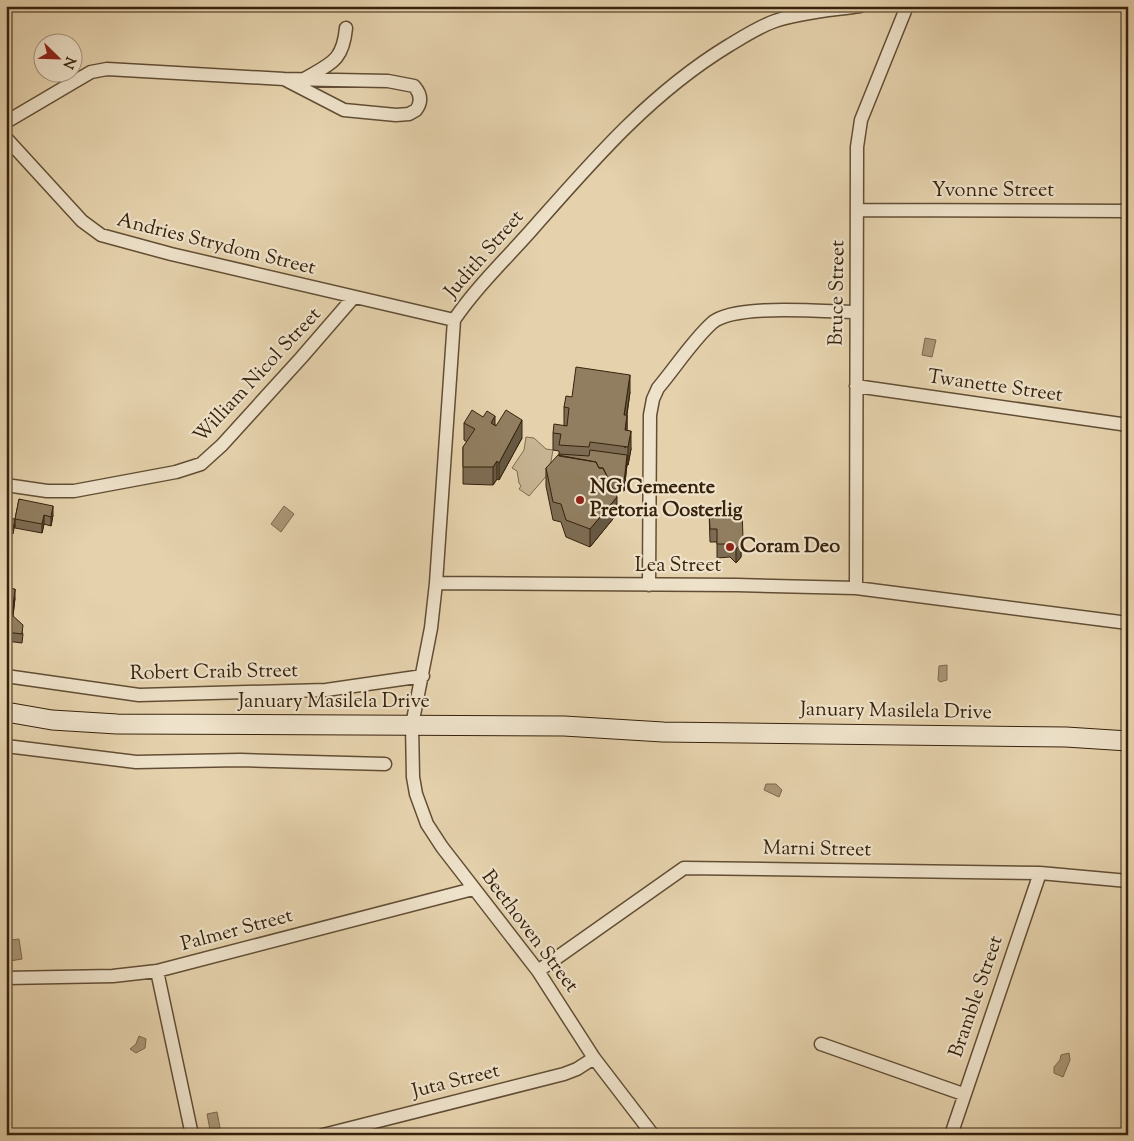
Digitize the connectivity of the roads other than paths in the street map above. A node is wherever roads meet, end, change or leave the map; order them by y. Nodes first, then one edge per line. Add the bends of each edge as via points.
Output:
1 (860, 6) edge
2 (907, 6) edge
3 (346, 28) dead end
4 (305, 79) junction
5 (284, 80) junction
6 (6, 122) edge
7 (6, 138) edge
8 (858, 210) junction
9 (1128, 210) edge
10 (353, 298) junction
11 (856, 312) junction
12 (454, 320) junction
13 (856, 386) junction
14 (1128, 425) edge
15 (6, 485) edge
16 (436, 583) junction
17 (649, 585) junction
18 (856, 588) junction
19 (1128, 623) edge
20 (6, 676) edge
21 (423, 676) junction
22 (6, 712) edge
23 (6, 722) edge
24 (412, 731) junction
25 (1128, 741) edge
26 (6, 746) edge
27 (385, 764) dead end
28 (1040, 873) junction
29 (1128, 881) edge
30 (473, 889) junction
31 (158, 971) junction
32 (538, 971) junction
33 (6, 978) edge
34 (820, 1044) dead end
35 (594, 1058) junction
36 (963, 1094) junction
37 (192, 1135) edge
38 (323, 1135) edge
39 (653, 1135) edge
40 (950, 1135) edge

1 - 12 street, Judith Street via 776,21 704,61 674,84 624,127
2 - 8 street, Bruce Street via 861,120 857,148
3 - 4 street via 338,58
4 - 5 street
4 - 5 street via 403,82 417,90 420,102 416,110 404,115 344,110
5 - 6 street via 99,70 78,78
7 - 10 street, Andries Strydom Street via 82,221 101,235
8 - 9 street, Yvonne Street
8 - 11 street, Bruce Street
10 - 12 street, Andries Strydom Street
10 - 15 street, William Nicol Street via 229,438 201,464 176,472 74,491
11 - 13 street, Bruce Street
11 - 17 street via 728,314 712,323 658,388 652,398 650,415
12 - 16 street, Judith Street
13 - 14 street, Twanette Street
13 - 18 street, Bruce Street
16 - 17 street, Lea Street
16 - 21 street, Judith Street
17 - 18 street, Lea Street
18 - 19 street, Lea Street
20 - 21 street, Robert Craib Street via 123,694 158,694 326,690
21 - 24 street, Judith Street
22 - 24 main road, January Masilela Drive via 52,720 108,724
23 - 24 main road, January Masilela Drive via 84,730
24 - 25 main road, January Masilela Drive via 563,737 662,732 1066,737
24 - 30 street, Beethoven Street via 414,782 422,812
26 - 27 street via 136,762 240,760
28 - 29 street, Marni Street
28 - 32 street, Marni Street via 684,868
28 - 36 street, Bramble Street
30 - 31 street, Palmer Street
30 - 32 street, Beethoven Street
31 - 33 street, Palmer Street via 113,976
31 - 37 street
32 - 35 street, Beethoven Street
34 - 36 street
35 - 38 street, Juta Street via 569,1072
35 - 39 street, Beethoven Street
36 - 40 street, Bramble Street

